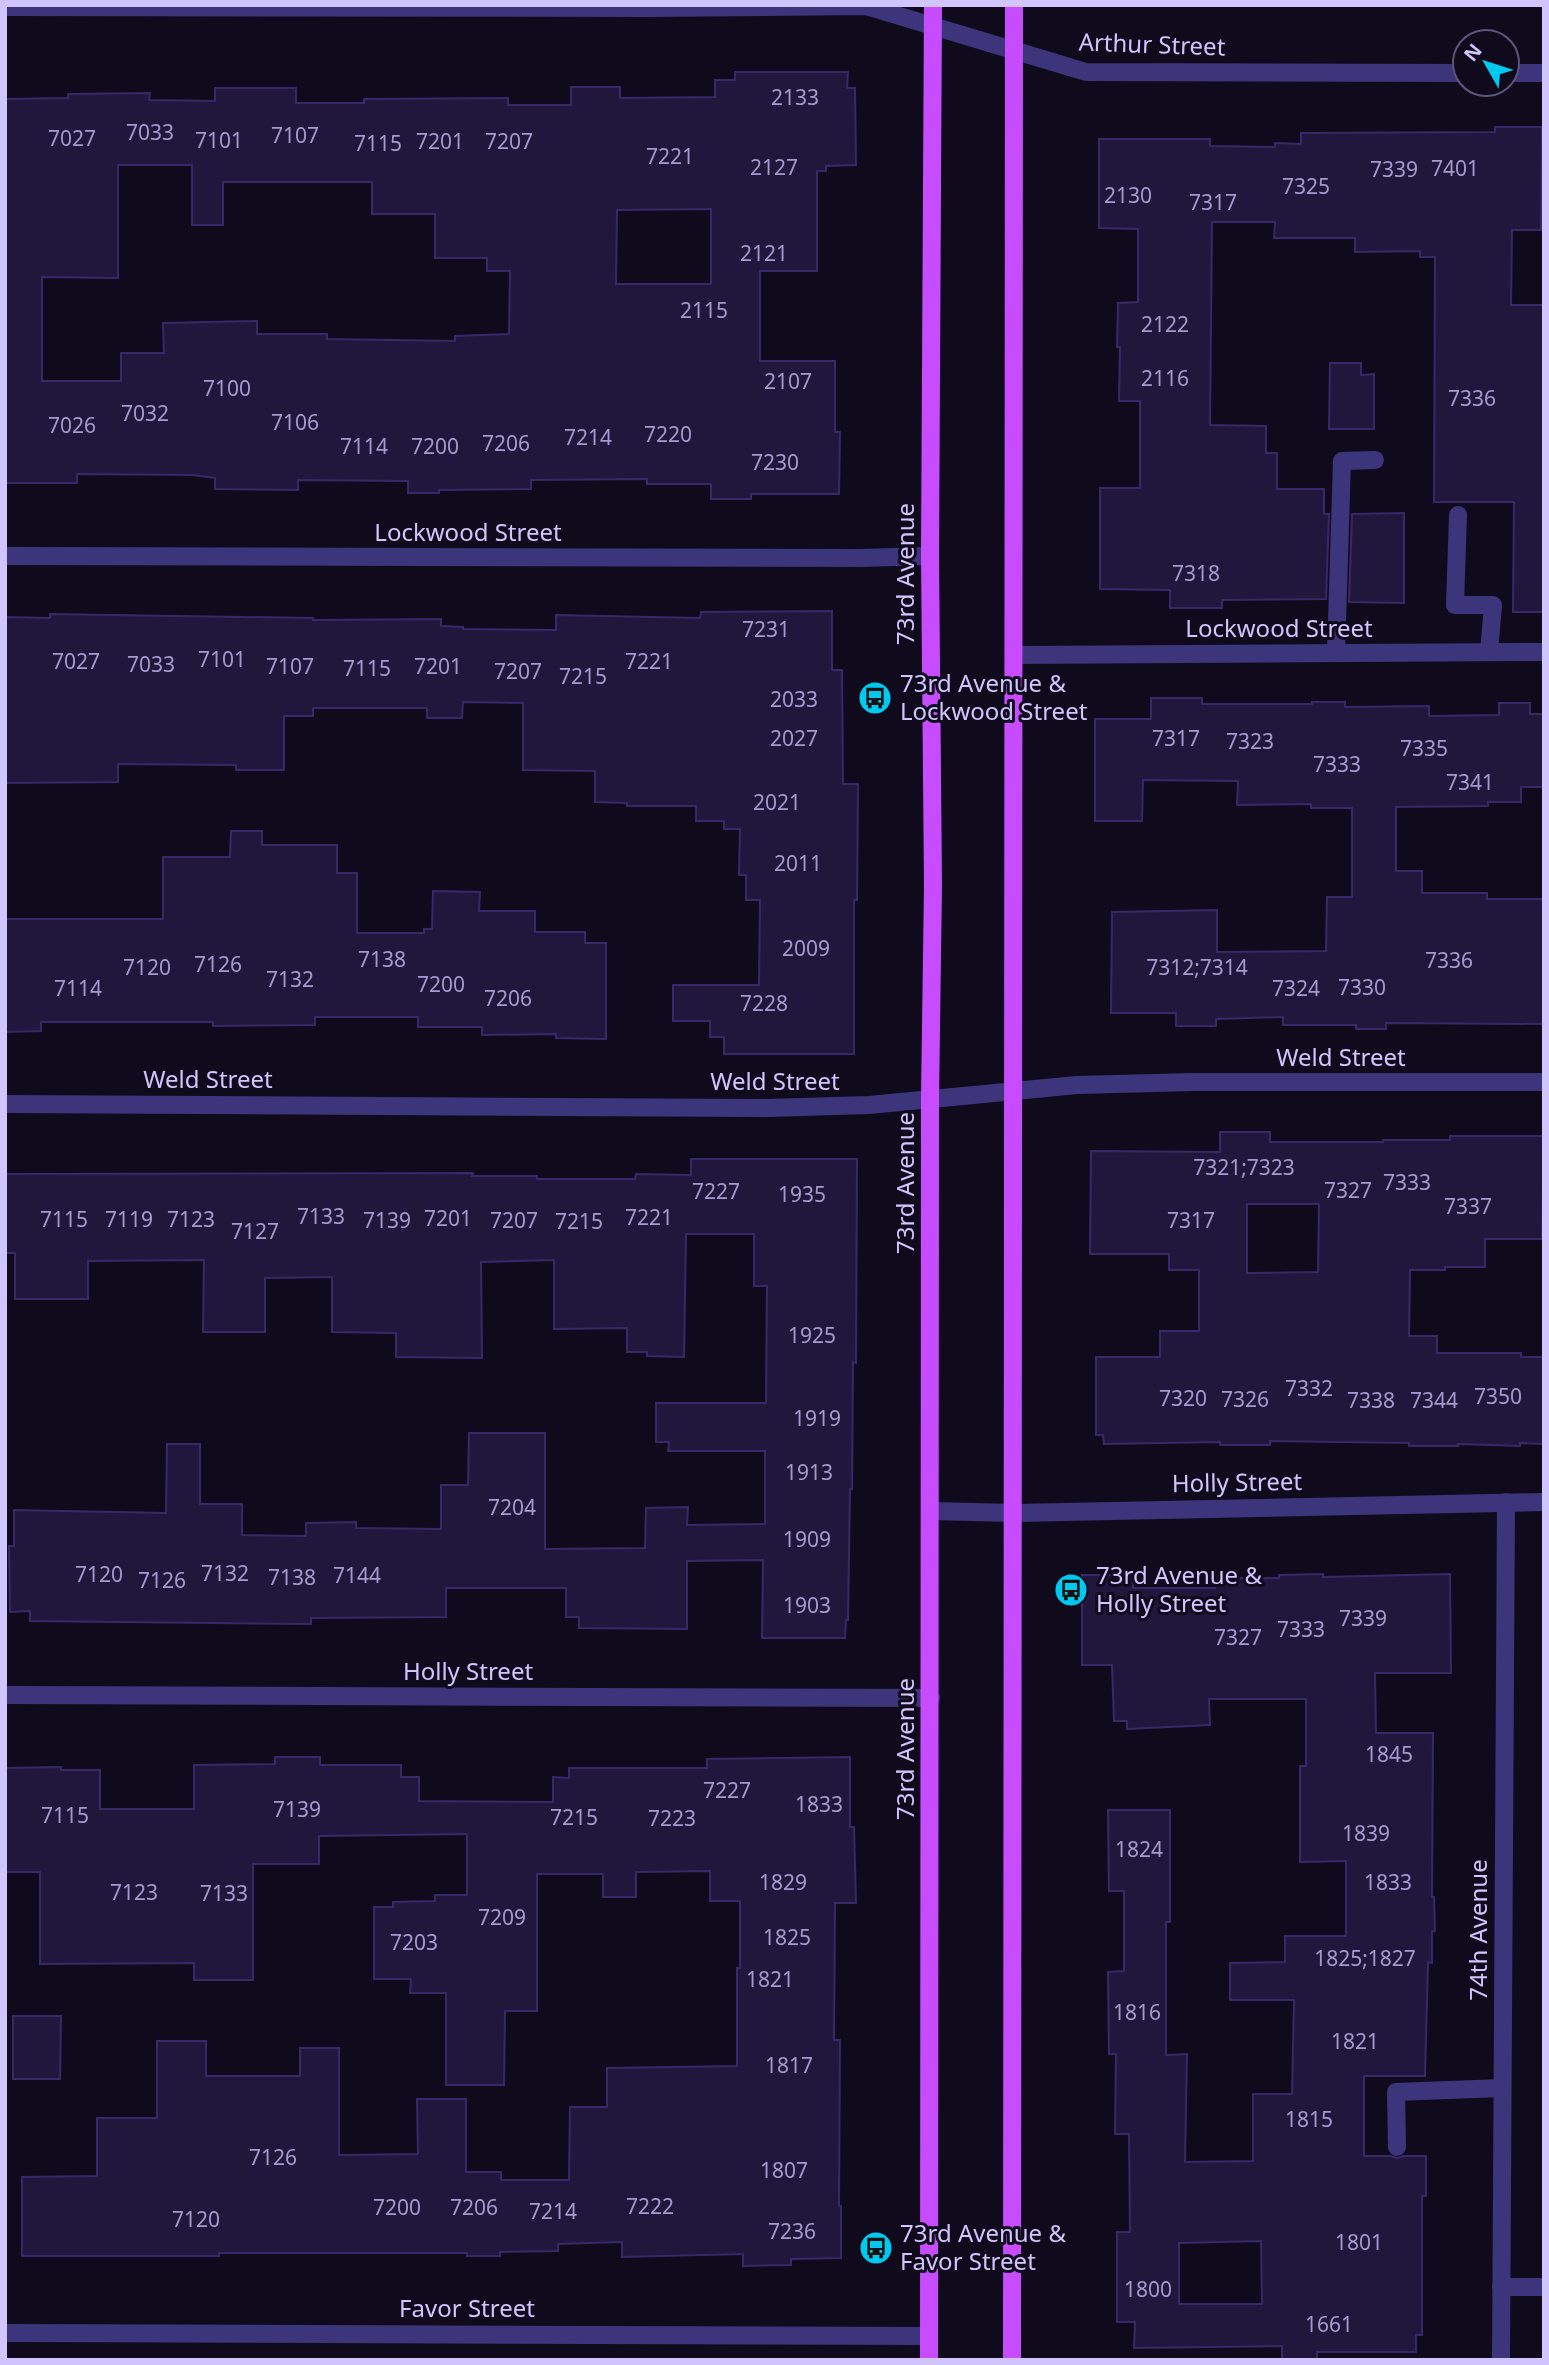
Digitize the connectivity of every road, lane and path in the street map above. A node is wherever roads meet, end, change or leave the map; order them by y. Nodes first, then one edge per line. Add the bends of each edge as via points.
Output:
1 (933, 5) edge
2 (1014, 5) edge
3 (5, 7) edge
4 (932, 25) junction
5 (1014, 50) junction
6 (1451, 73) edge
7 (1521, 73) edge
8 (1544, 73) edge
9 (1375, 460) dead end
10 (1458, 515) dead end
11 (5, 556) edge
12 (930, 556) junction
13 (1489, 652) junction
14 (1544, 652) edge
15 (1336, 653) junction
16 (1014, 655) junction
17 (1544, 1082) edge
18 (1014, 1091) junction
19 (930, 1099) junction
20 (5, 1104) edge
21 (1506, 1502) junction
22 (1544, 1502) edge
23 (930, 1511) junction
24 (1014, 1513) junction
25 (5, 1695) edge
26 (931, 1698) junction
27 (1502, 2088) junction
28 (1397, 2147) dead end
29 (1501, 2287) junction
30 (1544, 2287) edge
31 (5, 2333) edge
32 (929, 2336) junction
33 (929, 2360) edge
34 (1012, 2360) edge
35 (1501, 2360) edge

1 - 4 main road, 73rd Avenue
2 - 5 main road
3 - 4 street, Arthur Street via 866,6
4 - 5 street, Arthur Street
4 - 12 main road, 73rd Avenue
5 - 6 street, Arthur Street via 1086,72
5 - 16 main road
7 - 8 street
9 - 15 street via 1342,461
10 - 13 street via 1455,605 1493,605
11 - 12 street, Lockwood Street
12 - 19 main road, 73rd Avenue
13 - 14 street, Lockwood Street
13 - 15 street, Lockwood Street
15 - 16 street, Lockwood Street
16 - 18 main road
17 - 18 street, Weld Street via 1193,1082
18 - 19 street, Weld Street
18 - 24 main road
19 - 20 street, Weld Street via 767,1108
19 - 23 main road, 73rd Avenue
21 - 22 street, Holly Street
21 - 24 street, Holly Street
21 - 27 street, 74th Avenue
23 - 24 street, Holly Street
23 - 26 main road, 73rd Avenue
24 - 34 main road
25 - 26 street, Holly Street
26 - 32 main road, 73rd Avenue
27 - 28 street via 1396,2092
27 - 29 street, 74th Avenue
29 - 30 street
29 - 35 street, 74th Avenue
31 - 32 street, Favor Street
32 - 33 main road, 73rd Avenue

